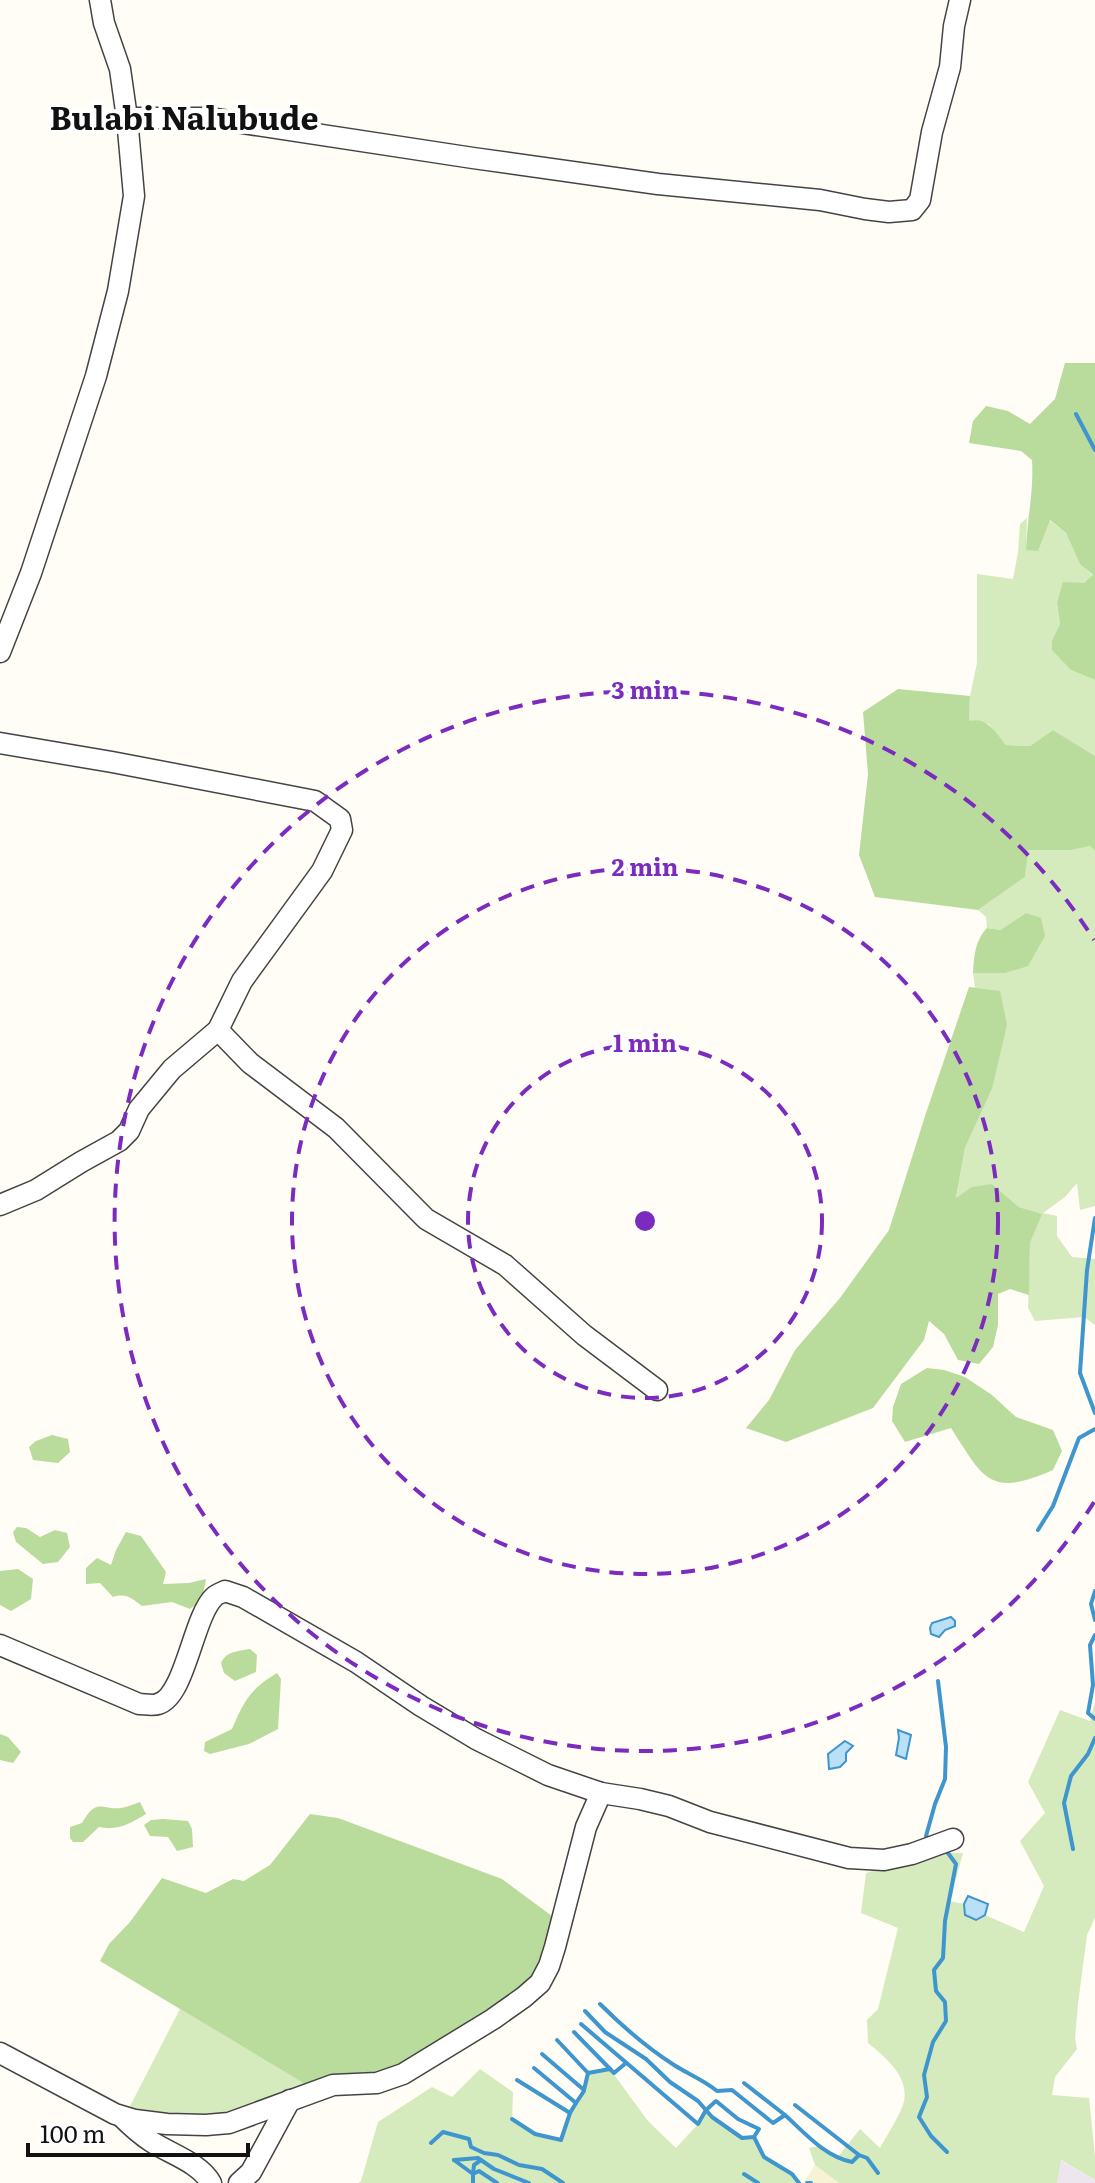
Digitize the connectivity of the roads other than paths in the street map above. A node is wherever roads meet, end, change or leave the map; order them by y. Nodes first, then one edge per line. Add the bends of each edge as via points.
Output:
1 (100, 0) edge
2 (960, 0) edge
3 (127, 118) junction
4 (0, 652) edge
5 (0, 743) edge
6 (218, 1030) junction
7 (0, 1205) edge
8 (657, 1390) dead end
9 (0, 1645) edge
10 (601, 1793) junction
11 (953, 1839) dead end
12 (0, 2053) edge
13 (290, 2100) junction
14 (120, 2115) junction
15 (211, 2183) edge
16 (239, 2183) edge

1 - 3 street via 120,69
2 - 3 street via 920,200 912,210 889,212 658,184 210,118
3 - 4 street via 134,196 118,291 69,459
5 - 6 street via 315,801 340,819 342,830 322,871 242,981
6 - 7 street via 172,1069 119,1141
6 - 8 street via 250,1063 336,1128 426,1219 505,1265
9 - 10 street via 139,1704 159,1704 170,1696 201,1618 214,1596 225,1591 356,1662 476,1739 548,1775
10 - 11 street via 669,1806 849,1858 884,1860
10 - 13 street via 540,1983 403,2074 377,2083 333,2085
12 - 14 street
13 - 14 street via 229,2123 167,2124
13 - 16 street via 251,2172
14 - 15 street

